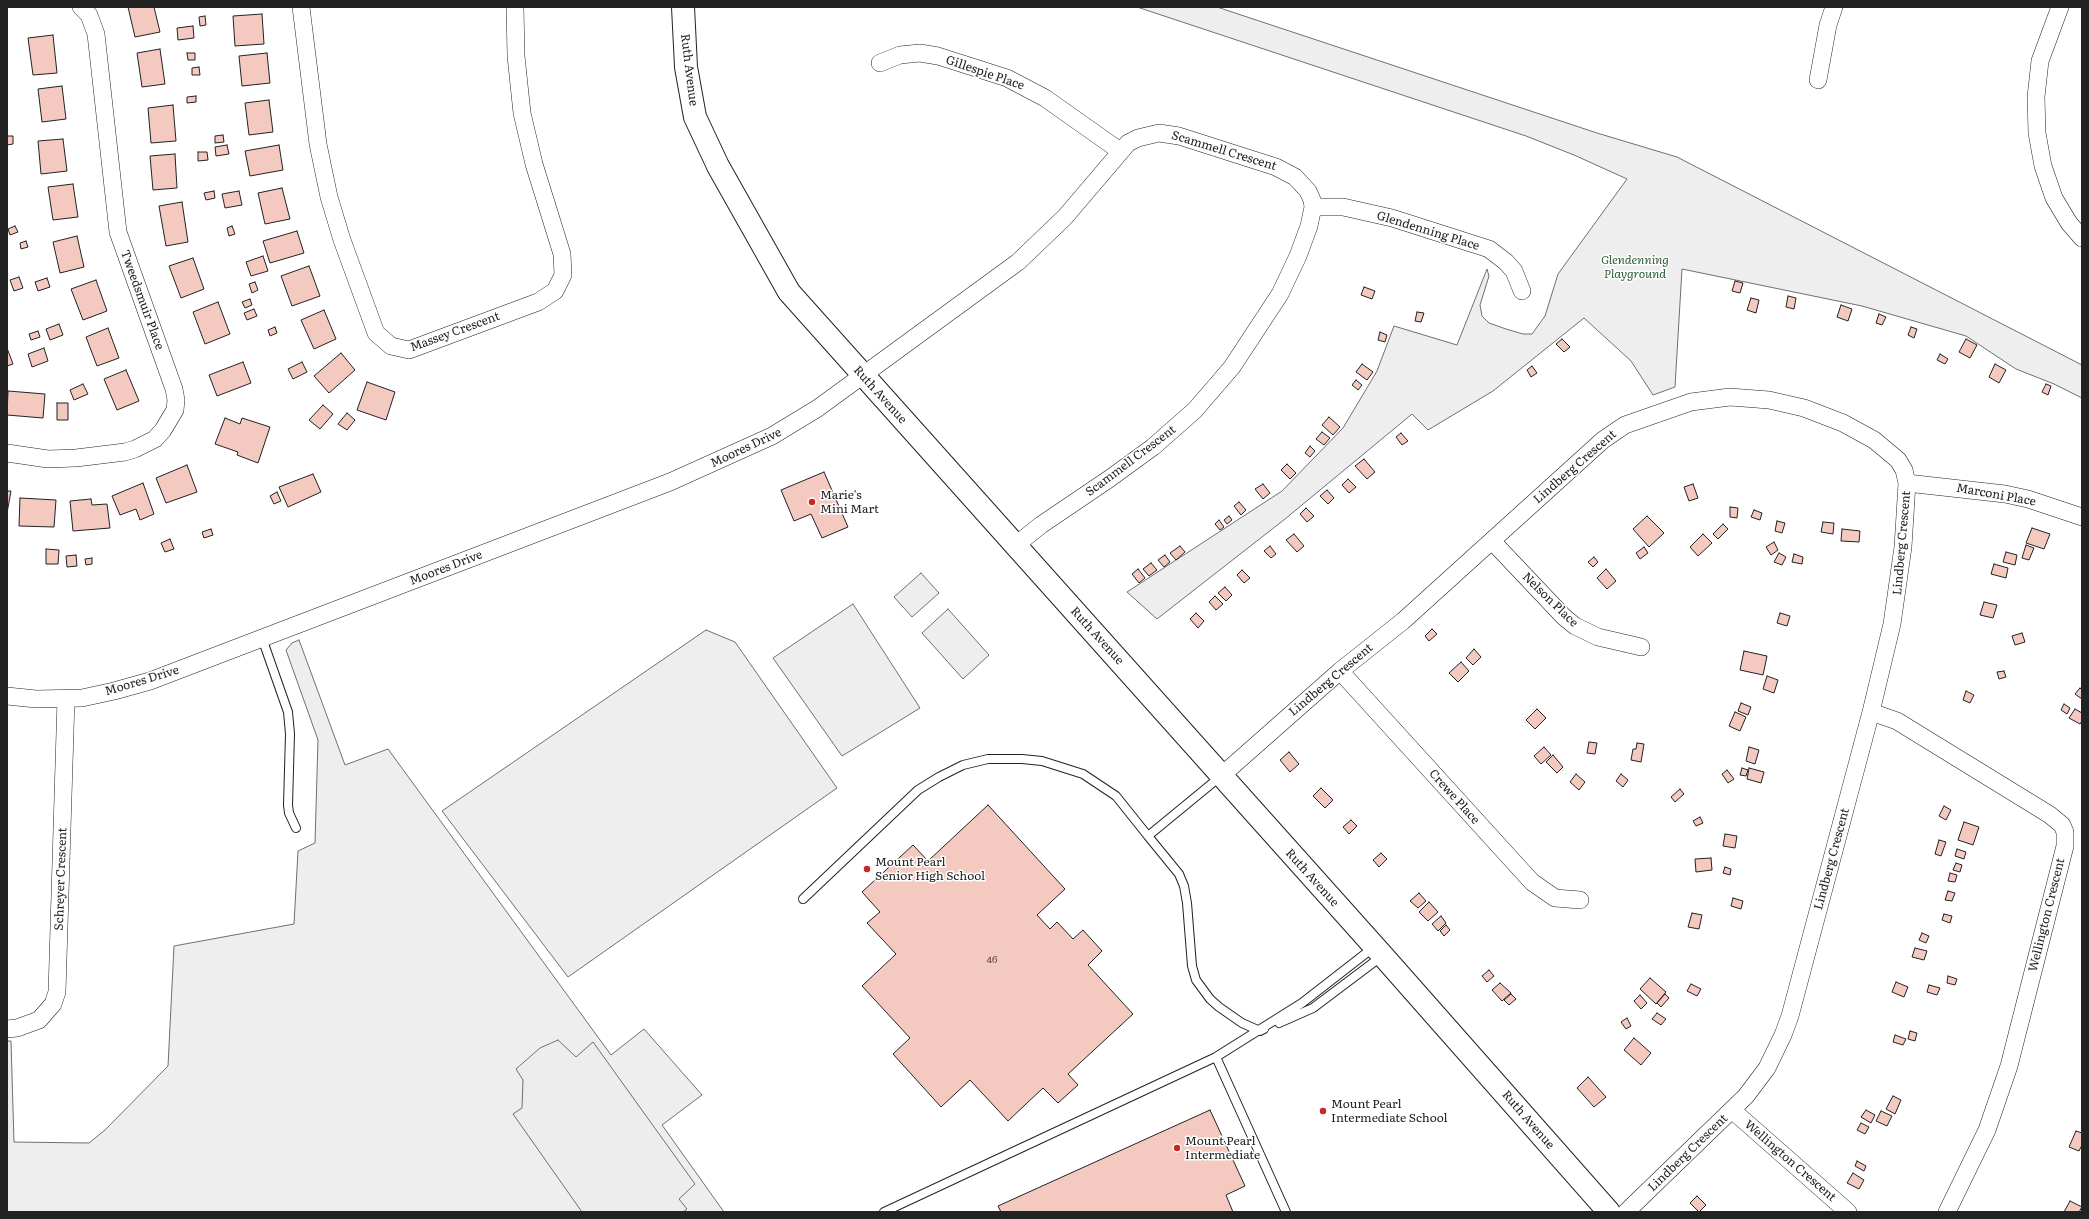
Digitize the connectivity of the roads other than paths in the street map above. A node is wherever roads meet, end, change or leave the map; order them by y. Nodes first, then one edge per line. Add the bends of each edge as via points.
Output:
1 (81, 7) edge
2 (301, 7) edge
3 (515, 7) edge
4 (683, 7) edge
5 (1834, 7) edge
6 (2060, 7) edge
7 (880, 63) dead end
8 (1818, 80) dead end
9 (1120, 151) junction
10 (1313, 207) junction
11 (2082, 238) edge
12 (1522, 291) dead end
13 (863, 376) junction
14 (7, 453) edge
15 (1907, 483) junction
16 (2082, 517) edge
17 (1492, 541) junction
18 (1016, 545) junction
19 (262, 638) junction
20 (1641, 647) dead end
21 (1340, 671) junction
22 (7, 696) edge
23 (66, 699) junction
24 (1871, 712) junction
25 (1221, 776) junction
26 (296, 828) dead end
27 (1148, 836) junction
28 (803, 899) dead end
29 (1580, 900) dead end
30 (1378, 951) junction
31 (7, 1029) edge
32 (1260, 1031) junction
33 (1216, 1057) junction
34 (1732, 1110) junction
35 (884, 1212) edge
36 (1286, 1212) edge
37 (1609, 1212) edge
38 (1626, 1212) edge
39 (1848, 1212) edge
40 (1947, 1212) edge

1 - 14 street, Tweedsmuir Place via 89,15 96,34 118,232 174,389 175,410 155,439 125,452 48,459
2 - 3 street, Massey Crescent via 318,144 335,220 376,333 390,346 402,350 414,349 538,302 555,291 563,275 562,254 534,164 522,113 516,56
4 - 13 main road, Ruth Avenue via 683,40 695,117 718,166 789,292
5 - 8 street via 1828,25
6 - 11 street via 2039,67 2036,97 2037,133 2043,166 2054,198 2069,223
7 - 9 street, Gillespie Place via 900,55 920,53 938,56 1007,78 1045,98
9 - 10 street, Scammell Crescent via 1128,143 1149,134 1170,134 1197,141 1286,171 1302,184
9 - 13 street, Scammell Crescent via 1086,194 1034,248 984,289
10 - 12 street, Glendenning Place via 1343,207 1392,218 1489,249 1514,271
10 - 18 street, Scammell Crescent via 1298,256 1280,294 1250,342 1213,390 1195,410 1153,447
13 - 18 main road, Ruth Avenue
13 - 19 street, Moores Drive via 804,418 729,457 663,485
15 - 16 street, Marconi Place via 2005,494
15 - 17 street, Lindberg Crescent via 1898,460 1874,440 1843,423 1804,408 1769,400 1712,398 1670,407 1613,432
15 - 24 street, Lindberg Crescent via 1897,599
17 - 20 street, Nelson Place via 1575,626 1598,637
17 - 21 street, Lindberg Crescent via 1403,621
18 - 25 main road, Ruth Avenue
19 - 23 street, Moores Drive via 131,687
19 - 26 lane via 290,723 288,813
21 - 25 street, Lindberg Crescent
21 - 29 street, Crewe Place via 1532,882 1555,898
22 - 23 street, Moores Drive
23 - 31 street, Schreyer Crescent via 57,992 53,1004 39,1020
24 - 34 street, Lindberg Crescent via 1788,1022 1767,1068
24 - 40 street, Wellington Crescent via 1897,721 2050,814 2062,825 2065,832 2065,846 2009,1066 1987,1130
25 - 27 lane
25 - 30 main road, Ruth Avenue
27 - 28 lane via 1116,796 1083,774 1042,761 988,759 952,770 918,790
27 - 32 lane via 1179,874 1184,886 1192,966 1196,980 1219,1007 1242,1023
30 - 32 lane
30 - 32 lane via 1313,1008
30 - 37 main road, Ruth Avenue
32 - 33 lane
33 - 35 lane
33 - 36 lane
34 - 38 street, Lindberg Crescent
34 - 39 street, Wellington Crescent

